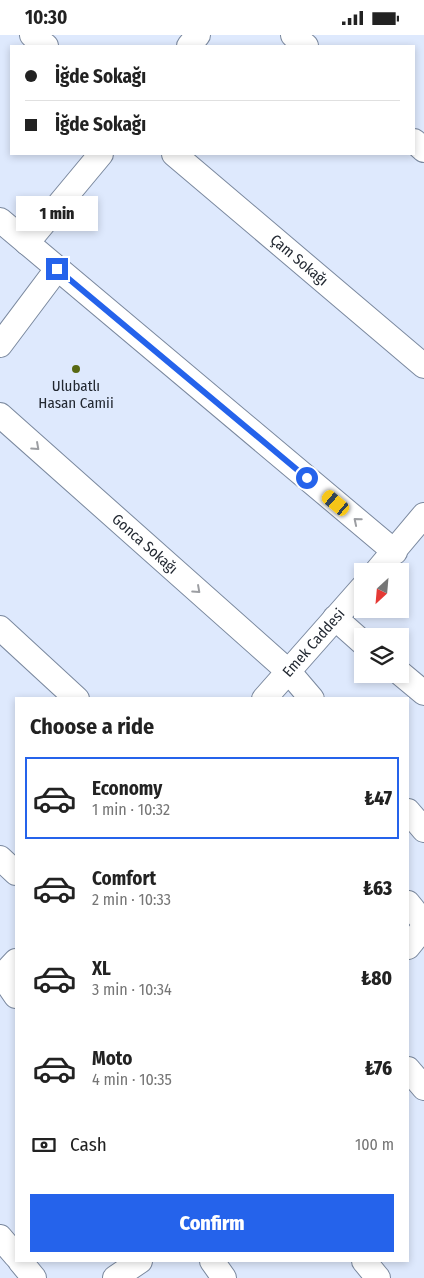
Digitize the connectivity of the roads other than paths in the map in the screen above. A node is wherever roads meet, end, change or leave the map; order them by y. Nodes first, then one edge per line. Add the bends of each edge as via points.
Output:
1 (32, 35) edge
2 (198, 35) edge
3 (293, 35) edge
4 (45, 45) edge
5 (190, 45) edge
6 (305, 45) edge
7 (100, 155) edge
8 (175, 155) edge
9 (0, 221) edge
10 (27, 243) junction
11 (57, 269) junction
12 (0, 345) edge
13 (424, 366) edge
14 (0, 415) edge
15 (422, 522) edge
16 (395, 552) junction
17 (385, 563) edge
18 (354, 596) edge
19 (335, 618) junction
20 (0, 628) edge
21 (354, 634) edge
22 (289, 673) junction
23 (409, 680) edge
24 (424, 693) edge
25 (75, 697) edge
26 (266, 697) edge
27 (310, 697) edge
28 (409, 812) edge
29 (424, 830) edge
30 (0, 857) edge
31 (15, 872) edge
32 (409, 904) edge
33 (424, 923) edge
34 (424, 927) edge
35 (409, 946) edge
36 (6, 972) edge
37 (15, 994) edge
38 (409, 1070) edge
39 (424, 1088) edge
40 (0, 1237) edge
41 (15, 1255) edge
42 (21, 1262) edge
43 (139, 1262) edge
44 (213, 1262) edge
45 (365, 1262) edge
46 (34, 1278) edge
47 (115, 1278) edge
48 (224, 1278) edge
49 (378, 1278) edge

1 - 4 street
2 - 5 street
3 - 6 street
7 - 10 street
8 - 13 street, Çam Sokağı
9 - 10 street
10 - 11 street
11 - 12 street
16 -> 11 street
14 -> 22 street, Gonca Sokağı
15 - 16 street
16 - 17 street
18 - 19 street, Emek Caddesi
19 - 21 street
19 - 22 street, Emek Caddesi
20 - 25 street
22 - 26 street, Emek Caddesi
22 - 27 street, Gonca Sokağı
23 - 24 street
28 - 29 street
30 - 31 street
32 - 33 street
34 - 35 street
36 - 37 street
38 - 39 street
40 - 41 street
42 - 46 street
43 - 47 street
44 - 48 street
45 - 49 street

